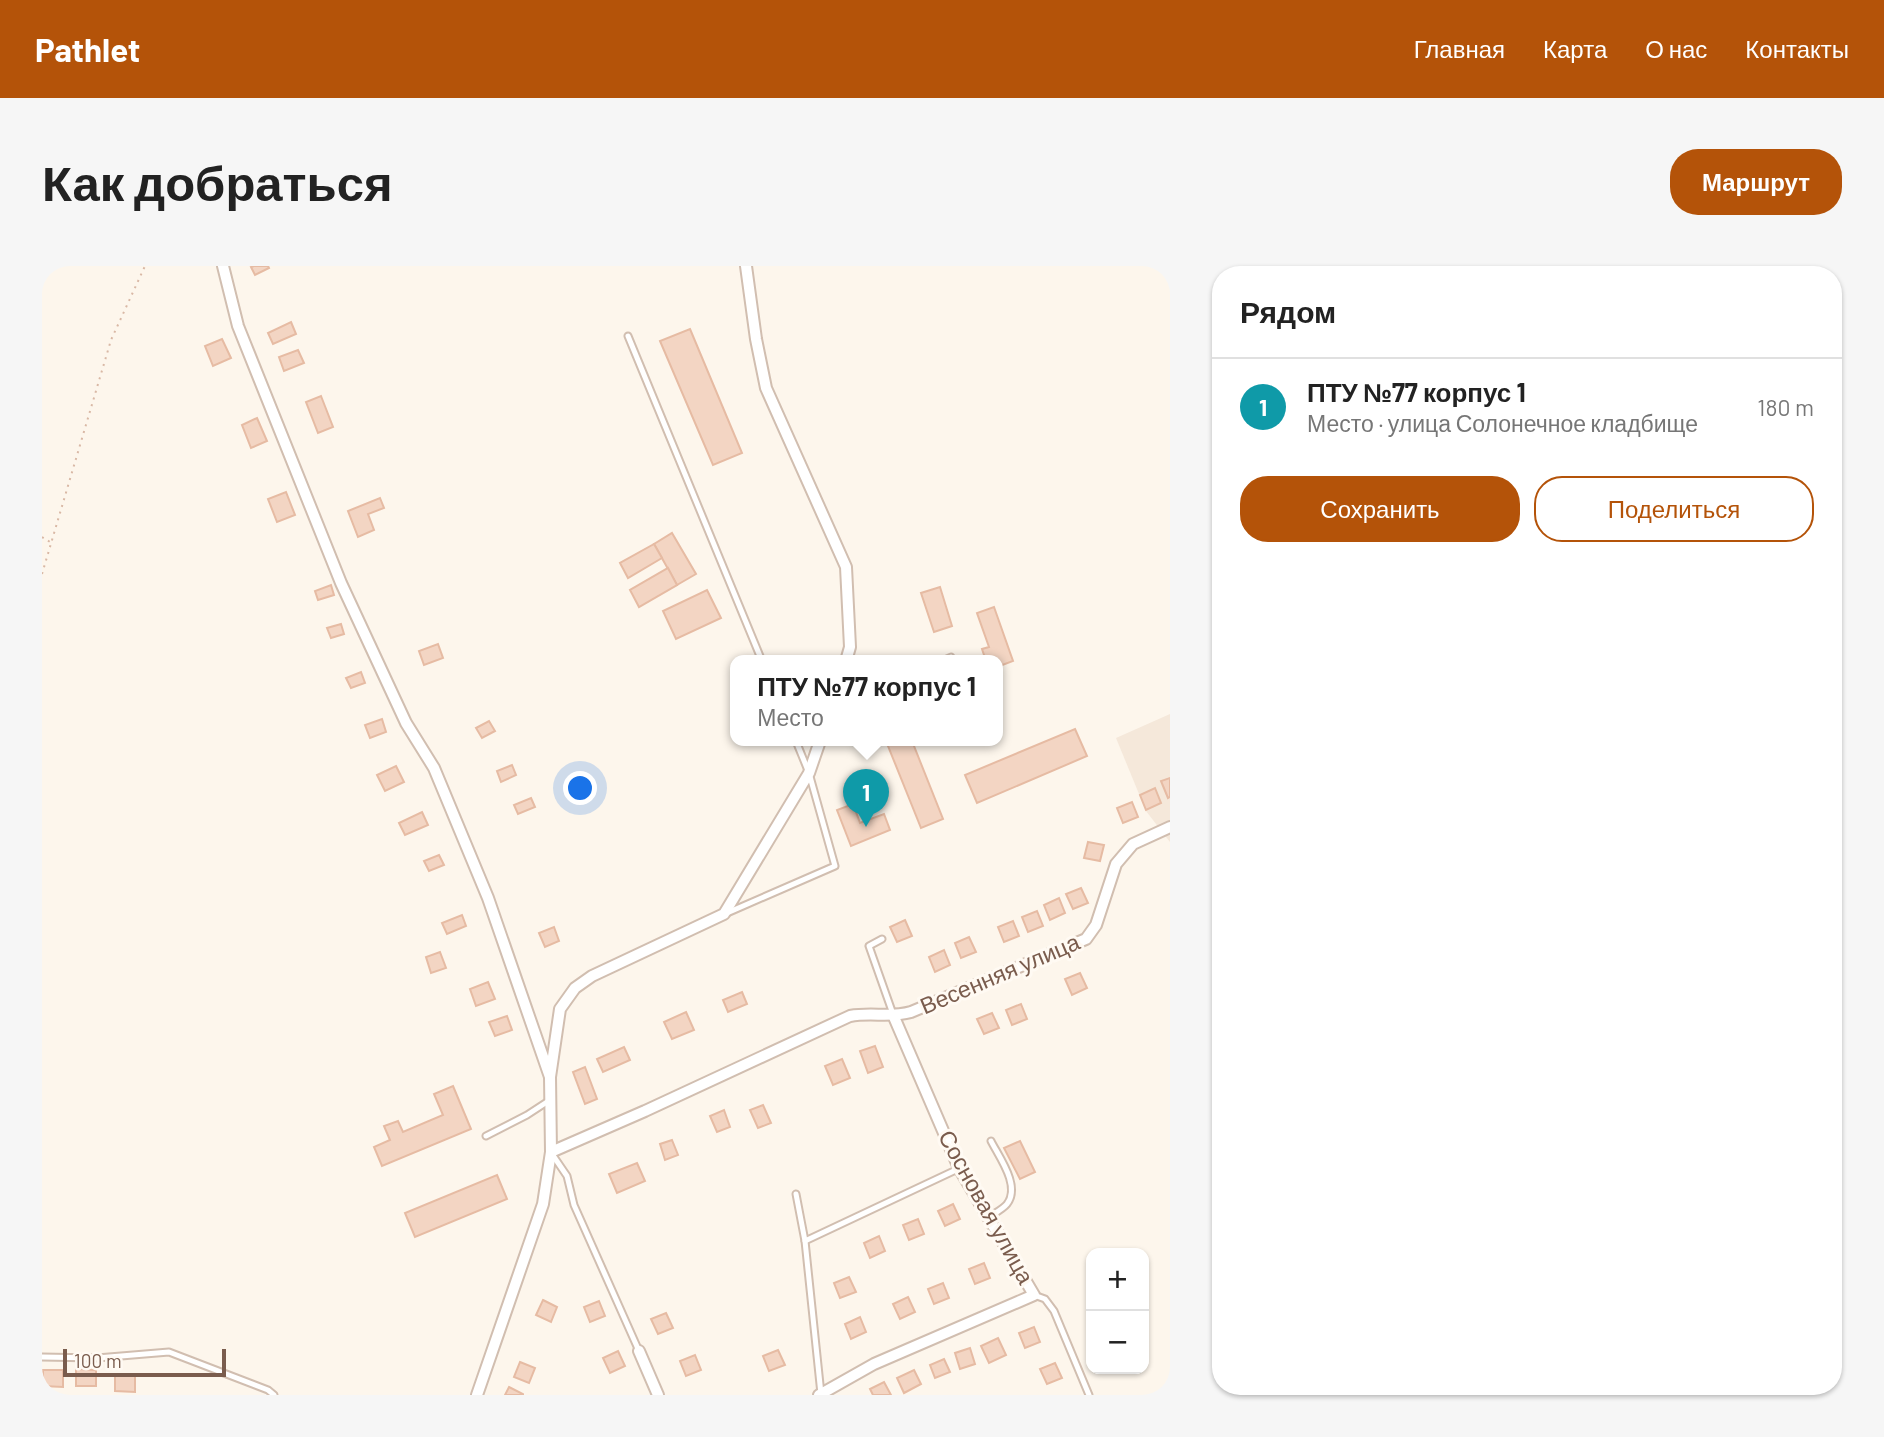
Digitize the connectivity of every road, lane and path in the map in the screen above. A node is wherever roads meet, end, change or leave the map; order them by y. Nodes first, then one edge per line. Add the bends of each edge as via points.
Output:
1 (145, 266) edge
2 (223, 266) edge
3 (746, 266) edge
4 (628, 337) dead end
5 (42, 537) edge
6 (51, 543) junction
7 (42, 575) edge
8 (760, 655) edge
9 (848, 655) edge
10 (798, 746) edge
11 (818, 746) edge
12 (809, 773) junction
13 (1170, 827) edge
14 (724, 914) junction
15 (882, 939) dead end
16 (894, 1017) junction
17 (550, 1077) junction
18 (550, 1100) junction
19 (486, 1136) dead end
20 (991, 1140) dead end
21 (551, 1152) junction
22 (960, 1168) junction
23 (796, 1194) dead end
24 (989, 1217) junction
25 (805, 1241) junction
26 (1034, 1295) junction
27 (639, 1351) joint
28 (42, 1357) edge
29 (820, 1394) edge
30 (274, 1395) edge
31 (477, 1395) edge
32 (658, 1395) edge
33 (1089, 1395) edge

1 - 6 path via 111,340
2 - 17 street via 238,326 341,583 405,723 434,768 488,898
3 - 9 street via 766,388 846,567
4 - 8 lane
5 - 6 path
6 - 7 path
10 - 12 lane
11 - 12 street
12 - 14 street
12 - 14 lane via 835,866
13 - 16 street, Весенняя улица via 1133,844 1116,864 1096,925 1086,939
14 - 17 street via 575,988 560,1009
15 - 16 lane via 869,946
16 - 21 street via 850,1016
16 - 22 street, Сосновая улица
17 - 18 street
18 - 19 lane
18 - 21 street
20 - 24 lane via 1011,1180 1012,1196 1007,1206
21 - 27 lane via 567,1176 575,1205
21 - 31 street via 543,1204
22 - 24 street, Сосновая улица
22 - 25 lane
23 - 25 lane
24 - 26 street, Сосновая улица
25 - 29 lane
26 - 29 street, Сосновая улица via 874,1364
26 - 33 lane via 1045,1299 1054,1311
27 - 32 street
28 - 30 lane via 169,1352

